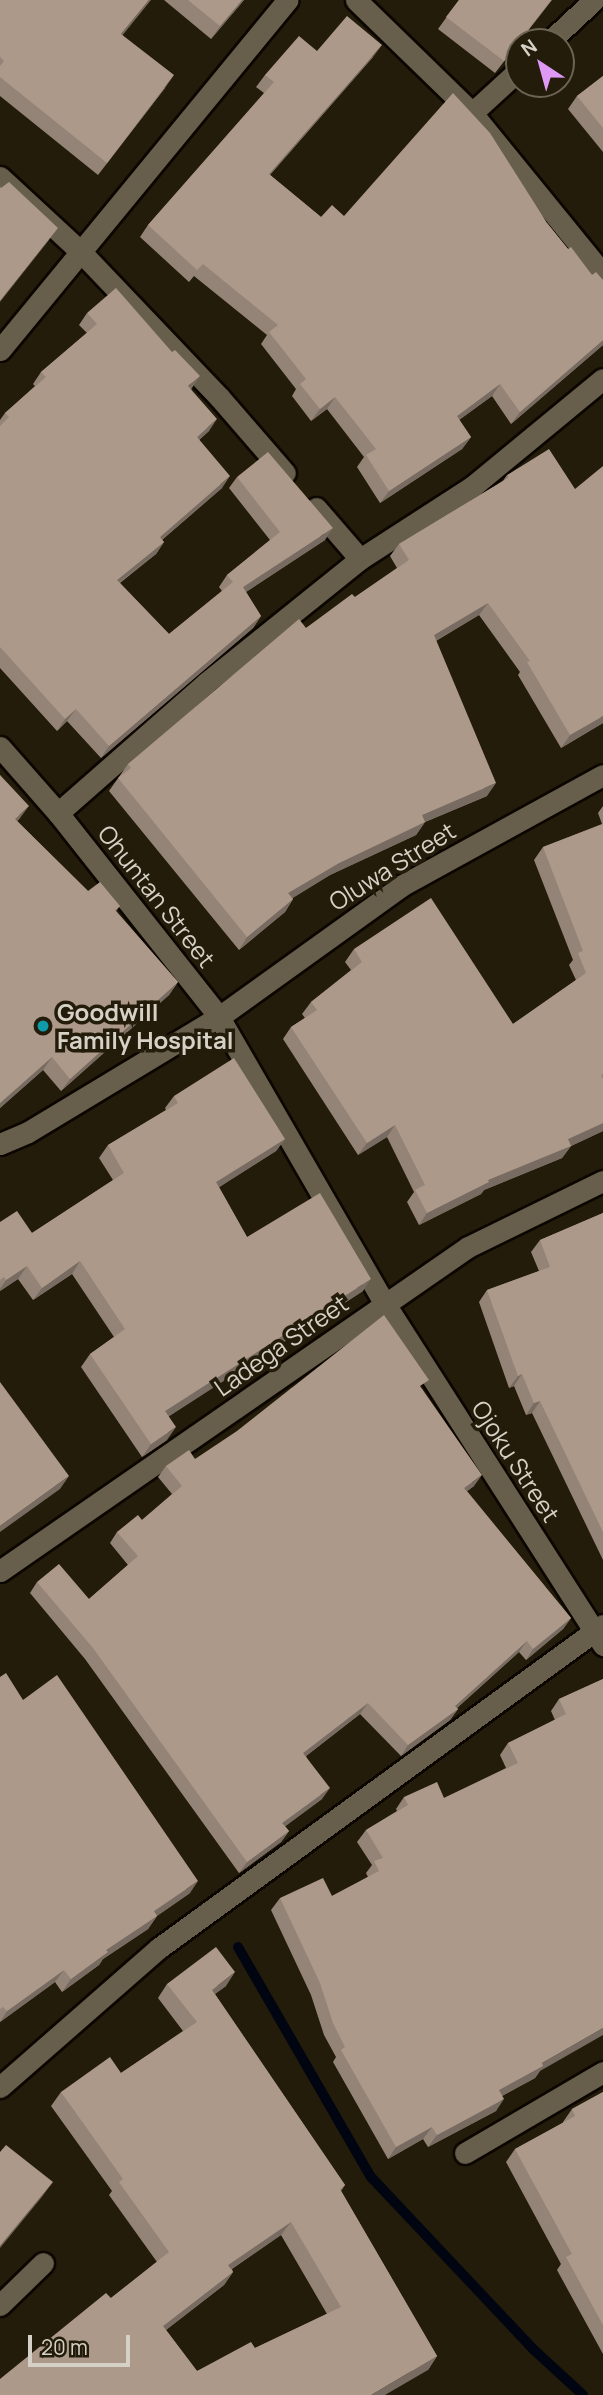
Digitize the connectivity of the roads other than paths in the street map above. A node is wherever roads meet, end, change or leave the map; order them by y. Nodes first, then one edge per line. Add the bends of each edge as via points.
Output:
1 (288, 0) edge
2 (356, 0) edge
3 (594, 0) edge
4 (564, 28) edge
5 (505, 83) edge
6 (472, 113) junction
7 (0, 177) edge
8 (79, 251) junction
9 (603, 274) edge
10 (0, 350) edge
11 (603, 379) edge
12 (360, 559) junction
13 (0, 747) edge
14 (603, 775) edge
15 (58, 813) junction
16 (219, 1017) junction
17 (0, 1144) edge
18 (603, 1181) edge
19 (385, 1304) junction
20 (0, 1571) edge
21 (600, 1634) edge
22 (603, 2072) edge
23 (0, 2087) edge
24 (465, 2153) dead end
25 (43, 2263) dead end
26 (0, 2305) edge

1 - 8 street
2 - 6 street
3 - 4 street
5 - 6 street
6 - 9 street
7 - 8 street
8 - 10 street
8 - 12 street via 220,398
11 - 12 street via 473,486
12 - 15 street via 207,682
13 - 15 street, Ohuntan Street
14 - 16 street, Oluwa Street via 401,886
15 - 16 street, Ohuntan Street
16 - 17 street, Oluwa Street via 28,1132
16 - 19 street, Ohuntan Street
18 - 19 street, Ladega Street via 468,1247
19 - 20 street, Ladega Street
19 - 21 street, Ojoku Street
21 - 23 street via 159,1948
22 - 24 street
25 - 26 street

